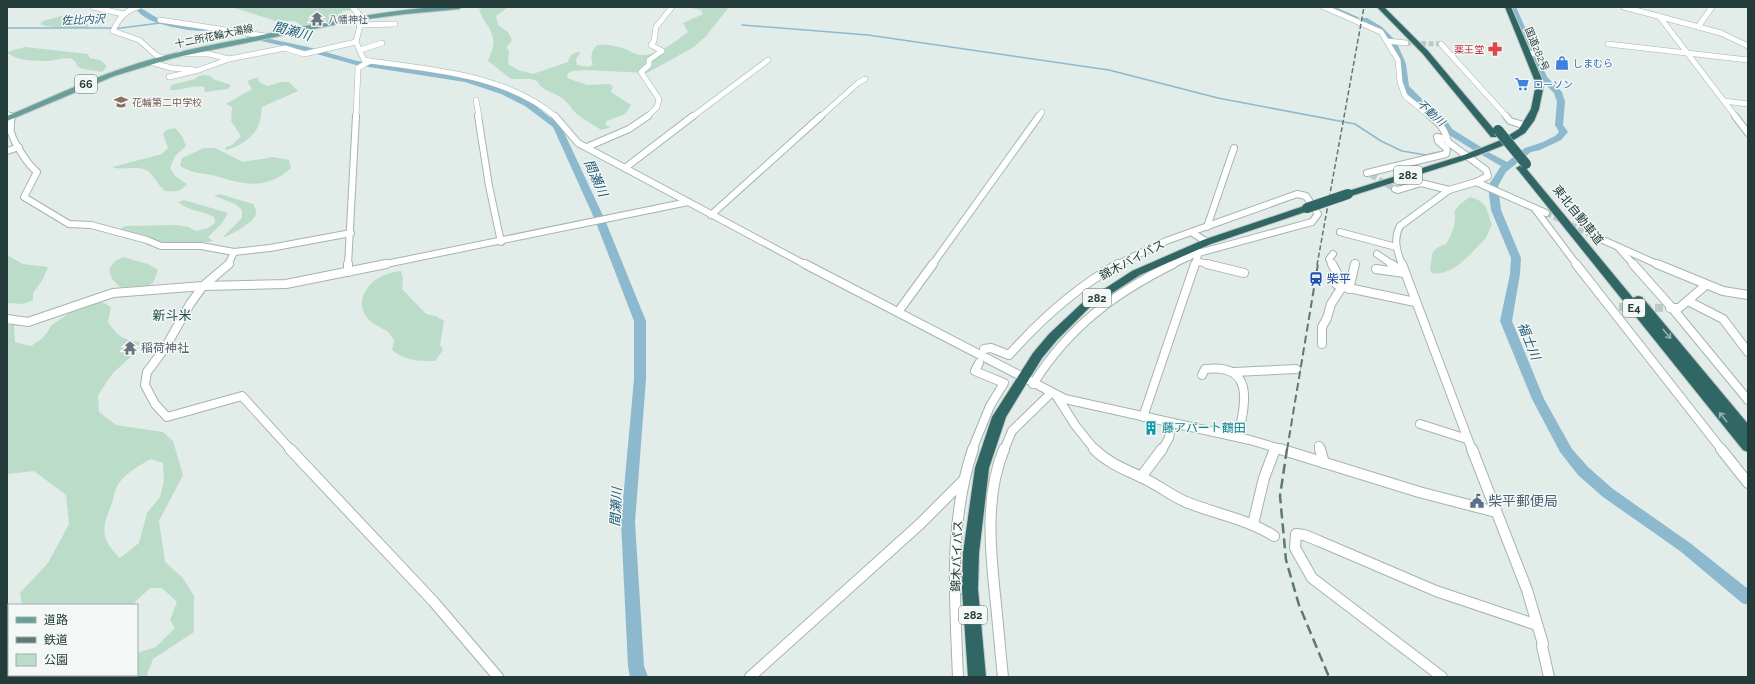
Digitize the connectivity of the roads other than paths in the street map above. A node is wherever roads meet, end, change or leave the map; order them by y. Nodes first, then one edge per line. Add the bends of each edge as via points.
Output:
1 (93, 7) edge
2 (138, 7) edge
3 (352, 7) edge
4 (459, 7) edge
5 (672, 7) edge
6 (1324, 7) edge
7 (1380, 7) edge
8 (1386, 7) edge
9 (1508, 7) edge
10 (1624, 7) edge
11 (1712, 7) edge
12 (123, 14) junction
13 (1659, 16) junction
14 (362, 17) junction
15 (160, 20) dead end
16 (359, 24) junction
17 (395, 24) dead end
18 (1698, 27) junction
19 (264, 36) junction
20 (357, 40) junction
21 (1387, 41) junction
22 (382, 43) dead end
23 (1406, 43) tunnel mouth
24 (1441, 44) dead end
25 (1608, 44) dead end
26 (1748, 46) edge
27 (360, 50) junction
28 (207, 51) junction
29 (1527, 53) junction
30 (1687, 53) junction
31 (1538, 54) dead end
32 (163, 58) junction
33 (229, 59) junction
34 (768, 60) dead end
35 (1748, 60) edge
36 (367, 61) junction
37 (150, 62) junction
38 (197, 71) junction
39 (169, 77) dead end
40 (865, 79) dead end
41 (476, 100) dead end
42 (1724, 101) junction
43 (1748, 104) edge
44 (1042, 112) dead end
45 (9, 116) edge
46 (1526, 126) junction
47 (1496, 132) junction
48 (1748, 133) edge
49 (10, 138) edge
50 (1446, 139) junction
51 (19, 147) junction
52 (587, 147) junction
53 (1234, 148) dead end
54 (7, 151) edge
55 (1467, 157) junction
56 (1523, 166) junction
57 (625, 168) junction
58 (1371, 175) dead end
59 (1476, 182) junction
60 (1395, 189) tunnel mouth
61 (1449, 190) junction
62 (688, 202) junction
63 (1535, 209) junction
64 (1546, 213) tunnel mouth
65 (712, 215) junction
66 (1207, 227) junction
67 (1191, 232) junction
68 (1340, 232) dead end
69 (350, 233) junction
70 (1594, 236) tunnel mouth
71 (501, 242) junction
72 (1206, 242) junction
73 (1396, 247) junction
74 (1618, 247) junction
75 (1197, 250) junction
76 (234, 252) junction
77 (1333, 254) dead end
78 (1377, 254) dead end
79 (1196, 261) junction
80 (1355, 264) dead end
81 (1376, 269) dead end
82 (348, 272) junction
83 (1405, 273) junction
84 (1244, 274) dead end
85 (1706, 285) junction
86 (204, 286) junction
87 (1346, 288) junction
88 (1748, 295) edge
89 (1415, 302) junction
90 (1688, 302) junction
91 (1671, 309) junction
92 (898, 312) junction
93 (7, 319) edge
94 (1738, 340) junction
95 (1748, 343) edge
96 (1322, 344) dead end
97 (984, 349) dead end
98 (1748, 352) edge
99 (979, 363) dead end
100 (1296, 369) dead end
101 (1234, 372) junction
102 (1202, 375) dead end
103 (1028, 381) junction
104 (1054, 394) junction
105 (1748, 400) edge
106 (1143, 417) junction
107 (1172, 423) junction
108 (1420, 424) dead end
109 (1748, 433) edge
110 (1238, 437) junction
111 (1468, 439) junction
112 (1319, 446) dead end
113 (1748, 447) edge
114 (1276, 448) junction
115 (1324, 462) junction
116 (1142, 477) junction
117 (964, 480) junction
118 (1748, 483) edge
119 (1496, 512) junction
120 (1252, 524) junction
121 (1274, 536) dead end
122 (1537, 625) junction
123 (498, 677) edge
124 (750, 677) edge
125 (958, 677) edge
126 (977, 677) edge
127 (1003, 677) edge
128 (1442, 677) edge
129 (1549, 677) edge

1 - 12 street
2 - 12 street
3 - 14 street
4 - 14 main road, 十二所花輪大湯線 / 66
5 - 52 street via 656,27 651,45 662,51 649,60 649,65 641,72 659,99 658,105 651,114 624,132
6 - 21 street via 1377,29
7 - 47 highway, 東北自動車道 / E4 via 1437,65
8 - 47 highway, 東北自動車道 / E4 via 1444,65
9 - 29 highway, 国道282号 / 282
10 - 13 street
11 - 18 street
12 - 32 street via 114,28 116,33 139,40
13 - 18 street
13 - 30 street
14 - 16 street
14 - 19 main road, 十二所花輪大湯線 / 66
15 - 19 street
16 - 17 street
16 - 20 street
18 - 26 street via 1721,33
19 - 28 main road, 十二所花輪大湯線 / 66
20 - 27 street
20 - 33 street via 304,54 285,48
21 - 23 street
21 - 50 street via 1398,60 1403,93 1442,126 1446,132
22 - 27 street
24 - 46 street via 1510,121
25 - 30 street
27 - 36 street
28 - 32 main road, 十二所花輪大湯線 / 66
28 - 33 street
29 - 31 street
29 - 46 highway, 国道282号 / 282 via 1540,84 1540,96
30 - 35 street
30 - 42 street
32 - 37 main road, 十二所花輪大湯線 / 66
33 - 38 street
34 - 57 street
36 - 52 street via 450,73 490,83 524,96 545,108 561,122 578,143
36 - 69 street via 358,68
37 - 38 street
37 - 45 main road, 十二所花輪大湯線 / 66 via 87,83
38 - 39 street
40 - 65 street
41 - 71 street
42 - 43 street
42 - 48 street
44 - 92 street
45 - 49 street
46 - 55 highway, 国道282号 / 282 via 1505,143
47 - 56 highway, 東北自動車道 / E4
49 - 51 street
50 - 55 street
50 - 58 street via 1437,137 1447,150 1446,154 1367,173
51 - 54 street
51 - 76 street via 29,166 37,172 32,184 25,190 24,197 69,224 91,225 161,246 201,246
52 - 57 street
53 - 66 street
55 - 59 street via 1488,174
55 - 72 highway, 錦木バイパス / 282, bridge
56 -> 109 highway, 東北自動車道 / E4
113 -> 56 highway, 東北自動車道 / E4
57 - 62 street
59 - 61 street
59 - 63 street
60 - 61 street via 1421,183
61 - 73 street via 1400,226
62 - 65 street
62 - 71 street via 579,223
63 - 64 street
63 - 118 street via 1615,308
65 - 92 street
66 - 67 street
66 - 75 street via 1297,194 1306,196 1318,214 1312,222
67 - 72 street
67 - 97 street via 1134,255 1083,285 1049,312 1009,355 991,348
68 - 73 street
69 - 76 street
69 - 82 street
70 - 74 street
71 - 82 street
72 - 75 highway, 錦木バイパス / 282
73 - 83 street
74 - 85 street
74 - 91 street
75 - 79 street
75 - 103 highway, 錦木バイパス / 282 via 1136,273 1085,306 1037,356
76 - 86 street via 229,264
77 - 87 street via 1329,259 1337,273 1336,284
78 - 83 street
79 - 84 street
79 - 106 street
80 - 87 street
81 - 83 street
82 - 86 street via 286,284
83 - 89 street
85 - 88 street via 1722,291
85 - 90 street
86 - 93 street via 113,292 28,322
86 - 123 street via 190,304 166,348 147,372 145,386 155,404 167,417 242,396 433,601
87 - 89 street
87 - 96 street via 1331,304 1322,327
89 - 111 street
90 - 91 street via 1679,308
90 - 94 street via 1723,318
91 - 105 street
92 - 103 street
94 - 95 street
94 - 98 street
99 - 117 street via 975,371 1004,383 978,436
100 - 101 street
101 - 102 street via 1214,368 1205,369
101 - 110 street via 1242,382 1244,393
103 - 104 street
103 - 126 highway, 錦木バイパス / 282 via 999,417 982,468 971,553 970,589
104 - 106 street via 1065,399
104 - 116 street via 1072,424 1095,451 1116,466
104 - 127 street via 1012,431 1001,457 995,484 990,545
106 - 107 street
107 - 110 street
107 - 116 street via 1165,445
108 - 111 street
110 - 114 street
111 - 119 street
112 - 115 street
114 - 115 street
114 - 120 street via 1264,478
115 - 119 street via 1419,492
116 - 120 street via 1192,504
117 - 124 street via 920,524
117 - 125 street via 958,521 954,588
119 - 122 street via 1527,590
120 - 121 street
122 - 128 street via 1422,585 1354,554 1296,534 1295,548 1312,578
122 - 129 street

